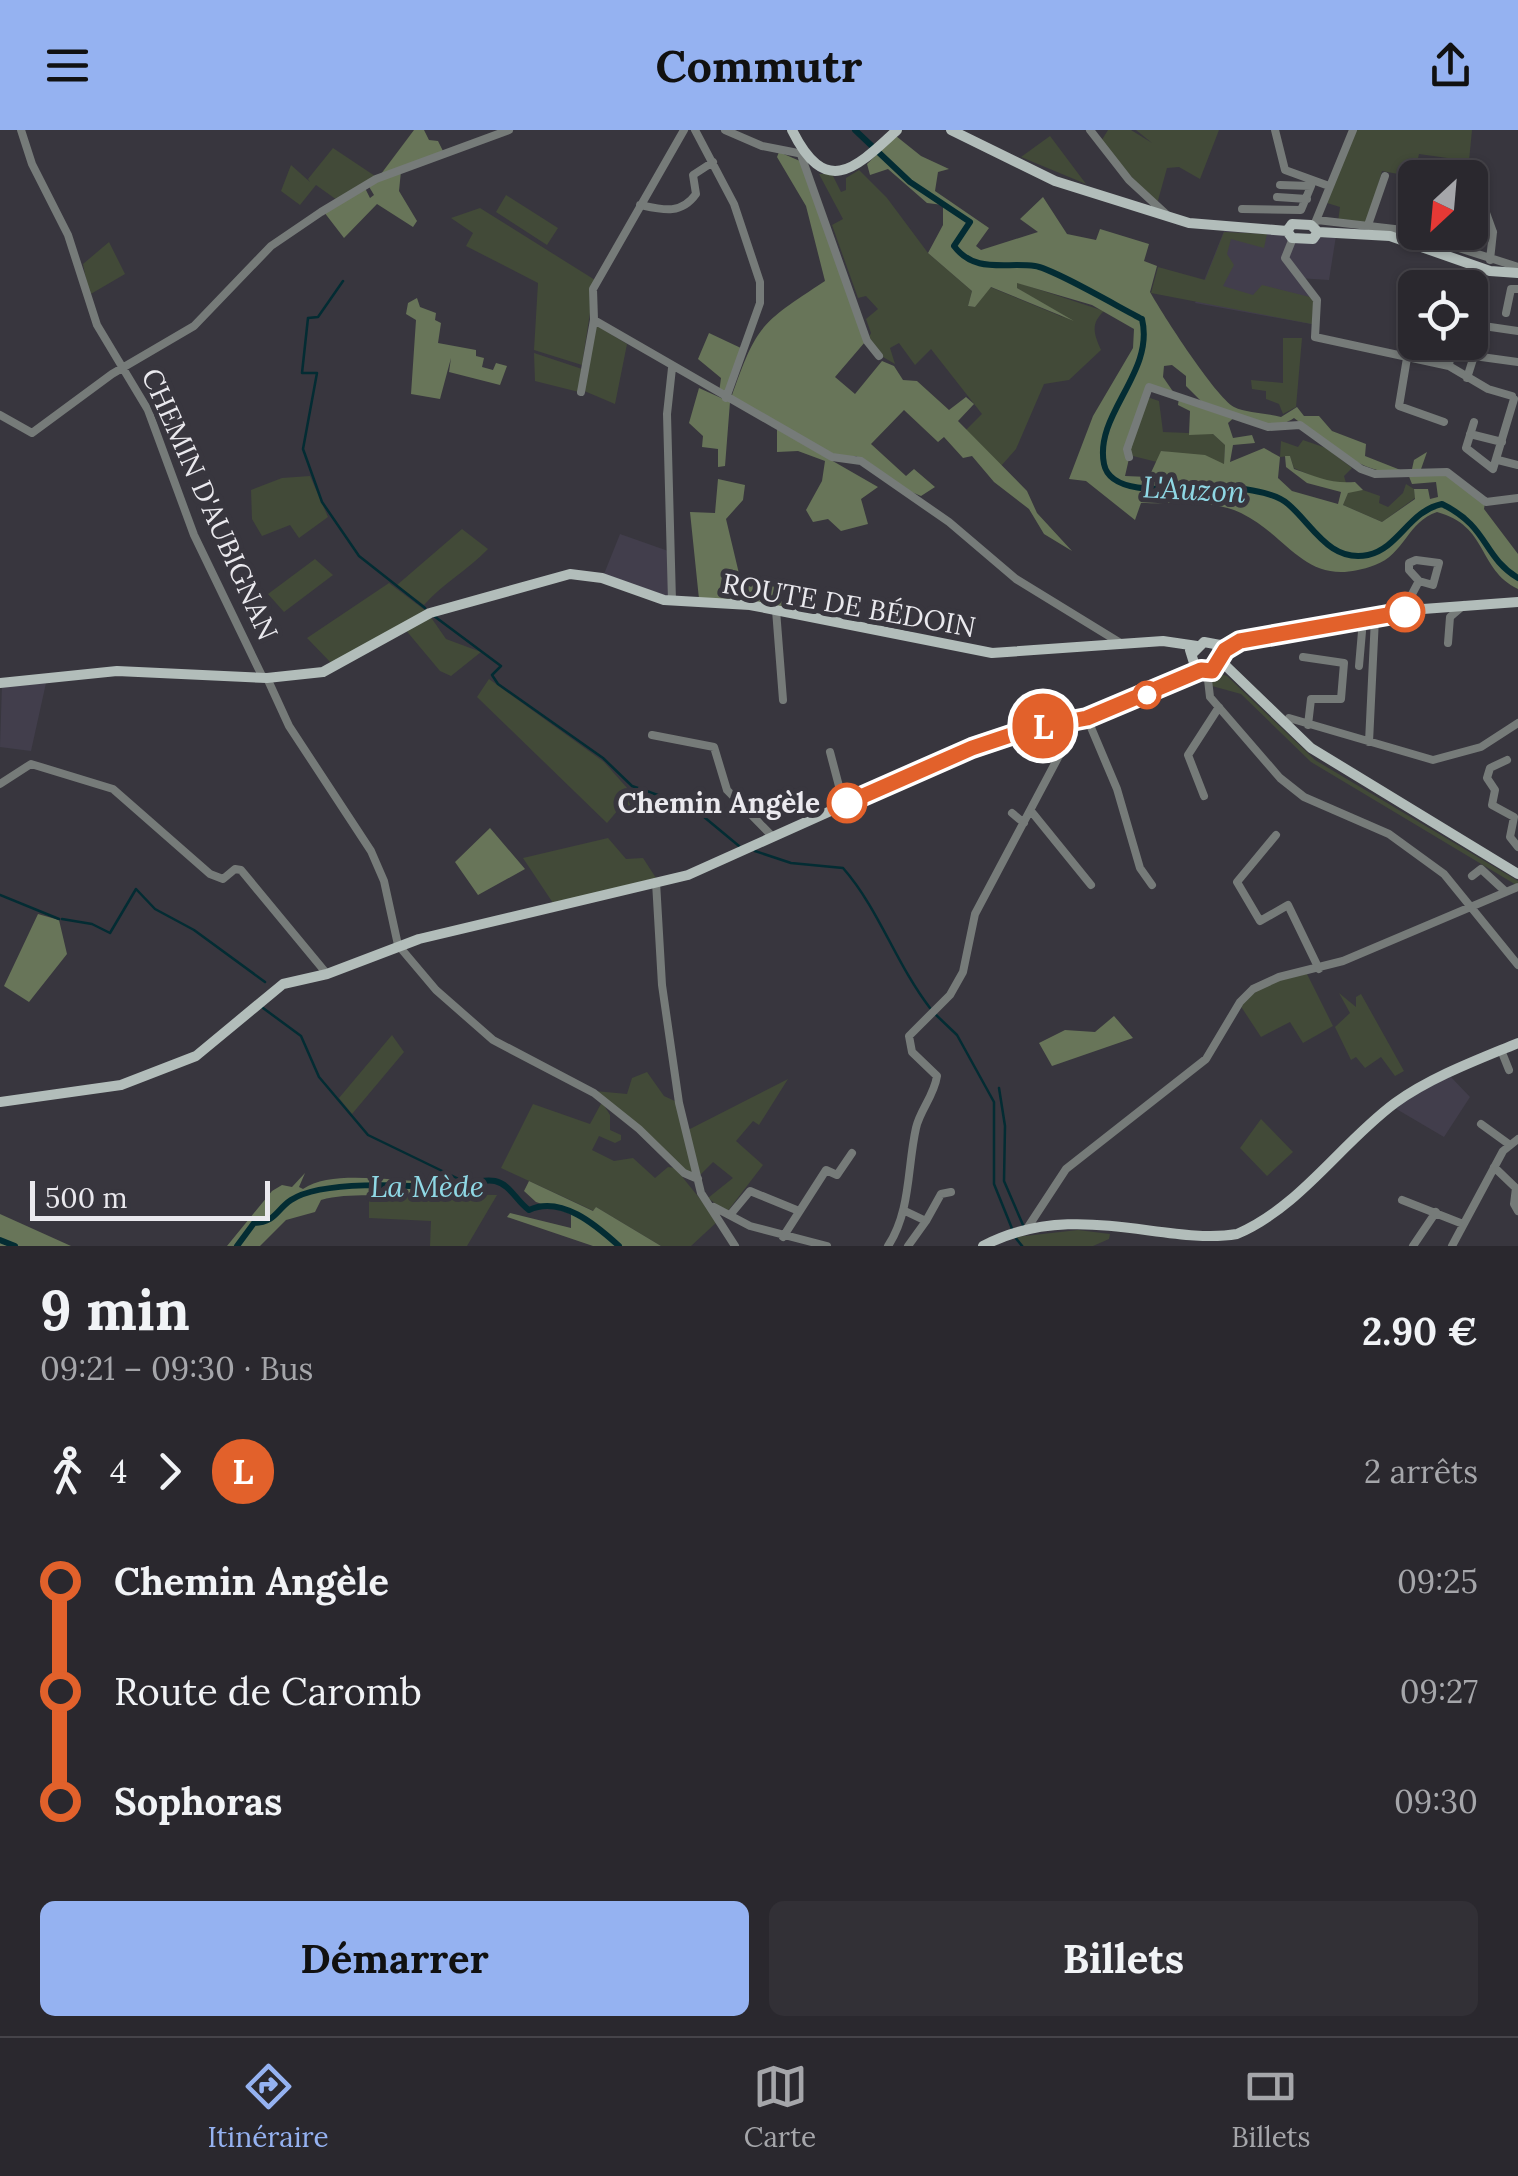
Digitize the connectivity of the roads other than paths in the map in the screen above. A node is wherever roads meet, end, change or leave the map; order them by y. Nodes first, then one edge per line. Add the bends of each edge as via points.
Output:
1 (21, 130) edge
2 (509, 130) edge
3 (684, 130) edge
4 (695, 130) edge
5 (725, 130) edge
6 (899, 130) edge
7 (1090, 130) edge
8 (1275, 130) edge
9 (1353, 130) edge
10 (952, 131) edge
11 (794, 135) edge
12 (803, 153) junction
13 (868, 160) junction
14 (713, 162) junction
15 (1385, 176) dead end
16 (1280, 185) dead end
17 (1329, 186) junction
18 (1276, 197) dead end
19 (1307, 199) junction
20 (640, 205) junction
21 (1150, 206) junction
22 (1242, 209) dead end
23 (1288, 212) junction
24 (1488, 220) edge
25 (1368, 225) junction
26 (1316, 226) junction
27 (1398, 229) edge
28 (1488, 230) edge
29 (1291, 231) junction
30 (1493, 232) junction
31 (1451, 250) edge
32 (1485, 264) junction
33 (1483, 270) edge
34 (1518, 270) edge
35 (1518, 289) edge
36 (1506, 313) dead end
37 (594, 320) junction
38 (1488, 327) edge
39 (1518, 331) edge
40 (879, 356) dead end
41 (1398, 356) edge
42 (1408, 360) edge
43 (1418, 360) edge
44 (1450, 360) edge
45 (1518, 362) edge
46 (1449, 366) junction
47 (124, 368) junction
48 (672, 368) junction
49 (1468, 378) junction
50 (580, 392) dead end
51 (1515, 397) edge
52 (726, 398) junction
53 (0, 416) edge
54 (1514, 416) edge
55 (1444, 422) dead end
56 (1474, 422) dead end
57 (1470, 434) junction
58 (1502, 442) junction
59 (1128, 457) dead end
60 (1498, 460) junction
61 (1518, 465) edge
62 (1518, 498) edge
63 (1419, 581) dead end
64 (672, 601) junction
65 (1518, 602) edge
66 (1464, 605) junction
67 (776, 610) junction
68 (1405, 610) junction
69 (1370, 619) junction
70 (1448, 643) dead end
71 (1122, 644) junction
72 (1303, 658) dead end
73 (1208, 659) junction
74 (1359, 666) dead end
75 (265, 678) junction
76 (0, 683) edge
77 (783, 700) dead end
78 (1220, 707) junction
79 (1288, 718) dead end
80 (1082, 719) junction
81 (1308, 724) junction
82 (1518, 724) edge
83 (652, 735) dead end
84 (1369, 742) junction
85 (830, 752) dead end
86 (1508, 760) dead end
87 (0, 784) edge
88 (1204, 796) dead end
89 (844, 805) junction
90 (1031, 811) junction
91 (1012, 813) dead end
92 (1024, 822) junction
93 (1276, 835) dead end
94 (1498, 835) dead end
95 (773, 837) junction
96 (1510, 837) junction
97 (1518, 847) edge
98 (1472, 876) dead end
99 (1518, 876) edge
100 (656, 882) junction
101 (1090, 885) dead end
102 (1152, 885) dead end
103 (1518, 887) edge
104 (1506, 892) junction
105 (1471, 906) junction
106 (398, 945) junction
107 (1518, 964) edge
108 (1319, 969) junction
109 (327, 974) junction
110 (1518, 1043) edge
111 (1501, 1050) junction
112 (1509, 1070) dead end
113 (1, 1101) edge
114 (1481, 1124) dead end
115 (1514, 1142) edge
116 (852, 1153) dead end
117 (1494, 1166) junction
118 (698, 1180) junction
119 (950, 1192) dead end
120 (1402, 1200) dead end
121 (710, 1206) junction
122 (799, 1211) junction
123 (905, 1211) junction
124 (1518, 1211) edge
125 (1436, 1212) junction
126 (730, 1215) junction
127 (926, 1220) junction
128 (1463, 1224) junction
129 (1026, 1230) junction
130 (783, 1236) junction
131 (1454, 1242) edge
132 (735, 1246) edge
133 (827, 1246) edge
134 (888, 1246) edge
135 (908, 1246) edge
136 (983, 1246) edge
137 (1413, 1246) edge
138 (1465, 1246) edge

1 - 47 street, CHEMIN D'AUBIGNAN via 68,234 97,325
2 - 47 street via 376,179 322,211 270,246 194,326
3 - 20 street
4 - 14 street
5 - 12 street
6 - 13 main road
7 - 21 street
8 - 17 street via 1285,170
9 - 17 street
10 - 21 main road via 1055,181
11 - 12 main road
12 - 13 main road via 830,166
12 - 13 main road via 835,170
12 - 40 street via 867,340
14 - 20 street via 693,175 696,194 685,207
14 - 52 street via 760,282 760,304
15 - 25 street
16 - 19 street via 1310,186
17 - 26 street
18 - 19 street
19 - 23 street via 1302,210
20 - 37 street via 594,285
21 - 29 main road via 1201,226
22 - 23 street
23 - 29 street
24 - 30 street
25 - 26 street
25 - 27 street
26 - 29 main road via 1313,238
26 - 32 main road
28 - 30 street
29 - 41 street via 1285,258 1316,300 1315,337
30 - 32 street
31 - 32 street
32 - 33 street
32 - 34 main road
35 - 36 street via 1511,289
37 - 48 street
37 - 50 street
38 - 39 street
42 - 55 street via 1399,406
43 - 46 street
44 - 46 street
45 - 49 street via 1474,356
46 - 49 street
47 - 53 street via 32,433
47 - 75 street, CHEMIN D'AUBIGNAN via 158,431 194,535
48 - 52 street
48 - 64 street
49 - 51 street
51 - 54 street
52 - 71 street via 832,457 862,462 950,522 1016,579
54 - 58 street
56 - 57 street
57 - 58 street
57 - 60 street via 1466,449 1492,470
58 - 60 street
59 - 62 street via 1149,386 1268,426 1300,425 1366,472 1447,472 1486,502
60 - 61 street
63 - 68 street
64 - 67 main road, ROUTE DE BÉDOIN
64 - 75 main road, ROUTE DE BÉDOIN via 591,575 554,576 424,616 323,672
65 - 66 main road
66 - 68 main road
66 - 70 street via 1450,617
67 - 71 main road, ROUTE DE BÉDOIN via 998,654
67 - 77 street
68 - 69 main road
69 - 73 main road via 1240,641
69 - 74 street
69 - 84 street
71 - 73 main road, ROUTE DE BÉDOIN via 1176,643
72 - 81 street via 1340,660 1344,666 1342,698 1311,699
73 - 78 street via 1207,692
73 - 80 main road via 1178,681
73 - 99 main road via 1316,757
75 - 76 main road, ROUTE DE BÉDOIN via 117,671
75 - 106 street, CHEMIN D'AUBIGNAN via 372,851
78 - 88 street via 1188,755
78 - 105 street via 1293,789 1399,840 1444,874
79 - 81 street
80 - 89 main road via 984,744
80 - 90 street
80 - 102 street via 1117,789 1140,868
81 - 84 street
82 - 84 street via 1444,759
83 - 95 street via 714,746 727,790
85 - 89 street
86 - 96 street via 1490,768 1487,778 1495,790 1492,806 1514,817
87 - 109 street via 31,764 114,789 210,874 223,879 241,870
89 - 95 main road
90 - 92 street
90 - 101 street
91 - 92 street
92 - 123 street via 975,914 964,972 909,1036 912,1052 937,1076 917,1122
93 - 108 street via 1237,882 1260,920 1288,905
94 - 96 street
95 - 100 main road
96 - 97 street
98 - 104 street via 1481,869
100 - 106 main road
100 - 118 street via 662,985
103 - 104 street
104 - 105 street
105 - 107 street
105 - 108 street
106 - 109 main road
106 - 118 street via 480,1031 594,1093
108 - 129 street via 1249,992 1206,1059 1066,1169
109 - 113 main road via 275,988 204,1050 156,1072 101,1090
110 - 111 main road
111 - 112 street
111 - 129 main road via 1395,1104 1298,1192 1233,1236 1198,1240 1076,1226
114 - 115 street
115 - 117 street
116 - 122 street via 837,1175 826,1170
117 - 124 street via 1516,1188
117 - 128 street
118 - 121 street
119 - 127 street via 940,1194
120 - 125 street
121 - 126 street
121 - 132 street
122 - 126 street via 750,1191
122 - 130 street
123 - 127 street
123 - 134 street
125 - 128 street
125 - 137 street
126 - 130 street
127 - 135 street
128 - 131 street
129 - 136 main road
130 - 133 street
131 - 138 street

